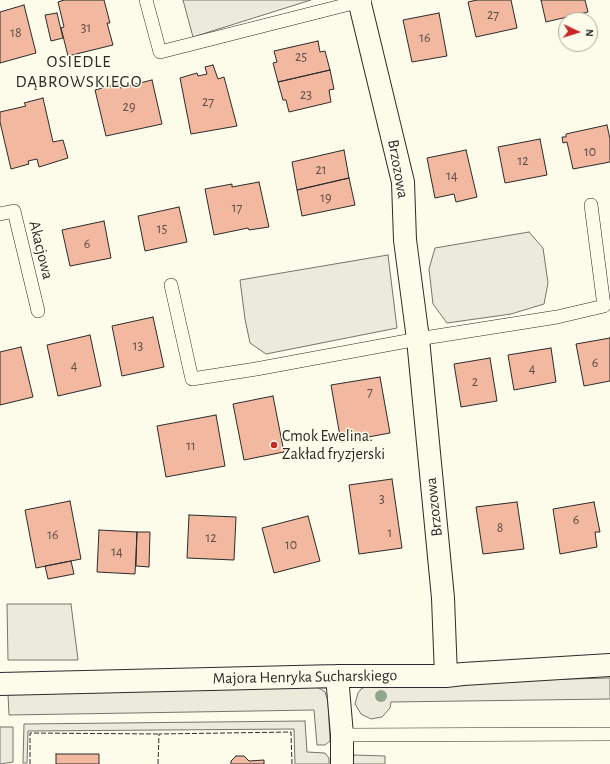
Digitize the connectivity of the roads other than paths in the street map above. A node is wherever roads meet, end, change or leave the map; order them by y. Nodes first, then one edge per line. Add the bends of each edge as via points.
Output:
1 (146, 0) edge
2 (361, 0) edge
3 (591, 204) dead end
4 (0, 214) edge
5 (171, 286) dead end
6 (38, 311) dead end
7 (418, 339) junction
8 (610, 666) edge
9 (337, 676) junction
10 (446, 676) junction
11 (0, 684) edge
12 (610, 734) edge
13 (342, 735) junction
14 (342, 764) edge

1 - 2 lane, Brzozowa via 160,52
2 - 7 street, Brzozowa via 403,182 405,240
3 - 7 lane via 604,306
4 - 6 lane, Akacjowa via 14,211
5 - 7 lane via 192,379
7 - 10 street, Brzozowa via 443,598
8 - 10 street, Majora Henryka Sucharskiego
9 - 10 street, Majora Henryka Sucharskiego
9 - 11 street, Majora Henryka Sucharskiego
9 - 13 street
12 - 13 lane
13 - 14 street

